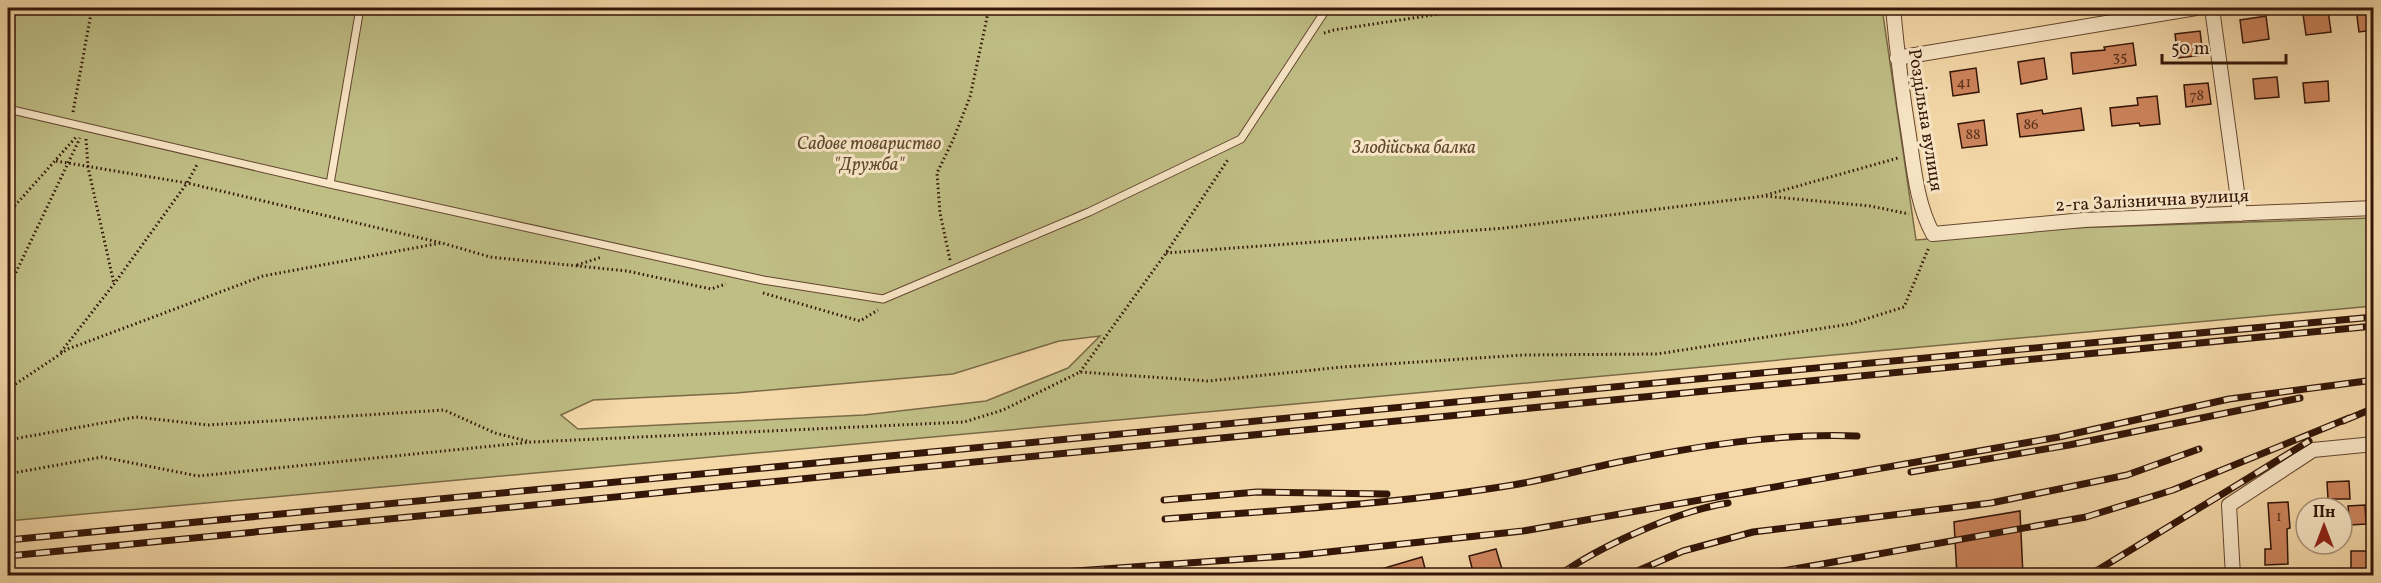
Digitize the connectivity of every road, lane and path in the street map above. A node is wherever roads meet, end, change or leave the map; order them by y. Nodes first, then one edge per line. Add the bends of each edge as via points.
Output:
1 (92, 8) edge
2 (360, 8) edge
3 (989, 8) edge
4 (1327, 8) edge
5 (1479, 8) edge
6 (1893, 8) edge
7 (2196, 8) edge
8 (2212, 8) edge
9 (1306, 40) junction
10 (1897, 58) junction
11 (8, 109) edge
12 (70, 124) junction
13 (85, 128) junction
14 (1241, 139) junction
15 (202, 154) junction
16 (1911, 155) junction
17 (56, 161) junction
18 (67, 164) junction
19 (88, 167) junction
20 (187, 183) junction
21 (330, 184) junction
22 (1764, 196) junction
23 (2373, 208) edge
24 (8, 212) edge
25 (2240, 214) junction
26 (1923, 216) junction
27 (1933, 234) junction
28 (442, 243) junction
29 (624, 249) junction
30 (1166, 254) junction
31 (574, 267) junction
32 (952, 270) junction
33 (728, 283) dead end
34 (114, 284) junction
35 (8, 289) edge
36 (58, 356) junction
37 (1080, 372) junction
38 (8, 389) edge
39 (8, 440) edge
40 (532, 442) junction
41 (2373, 444) edge
42 (8, 474) edge
43 (2233, 576) edge

1 - 12 path
2 - 21 lane
3 - 32 path via 970,97 937,173 940,213
4 - 9 lane
5 - 9 path via 1334,30
6 - 10 street, Роздільна вулиця
7 - 10 street
8 - 25 street
9 - 14 lane
10 - 16 street, Роздільна вулиця
11 - 12 lane
12 - 13 lane
13 - 15 lane
13 - 17 path
13 - 18 path
13 - 19 path
14 - 30 path
14 - 32 lane via 1089,212
15 - 20 path
15 - 21 lane
16 - 22 path
16 - 26 street, Роздільна вулиця
17 - 18 path
17 - 24 path
18 - 19 path
18 - 35 path
19 - 20 path
19 - 34 path
20 - 28 path
20 - 34 path
21 - 29 lane
22 - 26 path via 1870,206
22 - 30 path via 1505,228
23 - 25 street, 2-га Залізнична вулиця
25 - 27 street, 2-га Залізнична вулиця via 2084,220
26 - 27 street, Роздільна вулиця
27 - 37 path via 1904,307 1850,324 1657,354 1523,355 1208,381
28 - 31 path via 490,257
28 - 36 path via 263,276
29 - 31 path
29 - 32 lane via 763,280 883,299
30 - 37 path
31 - 33 path via 627,271 711,288
34 - 36 path
36 - 38 path
37 - 40 path via 1003,410 964,422
39 - 40 path via 136,417 208,425 444,410 495,433
40 - 42 path via 198,476 102,457
41 - 43 street via 2313,450 2229,506

